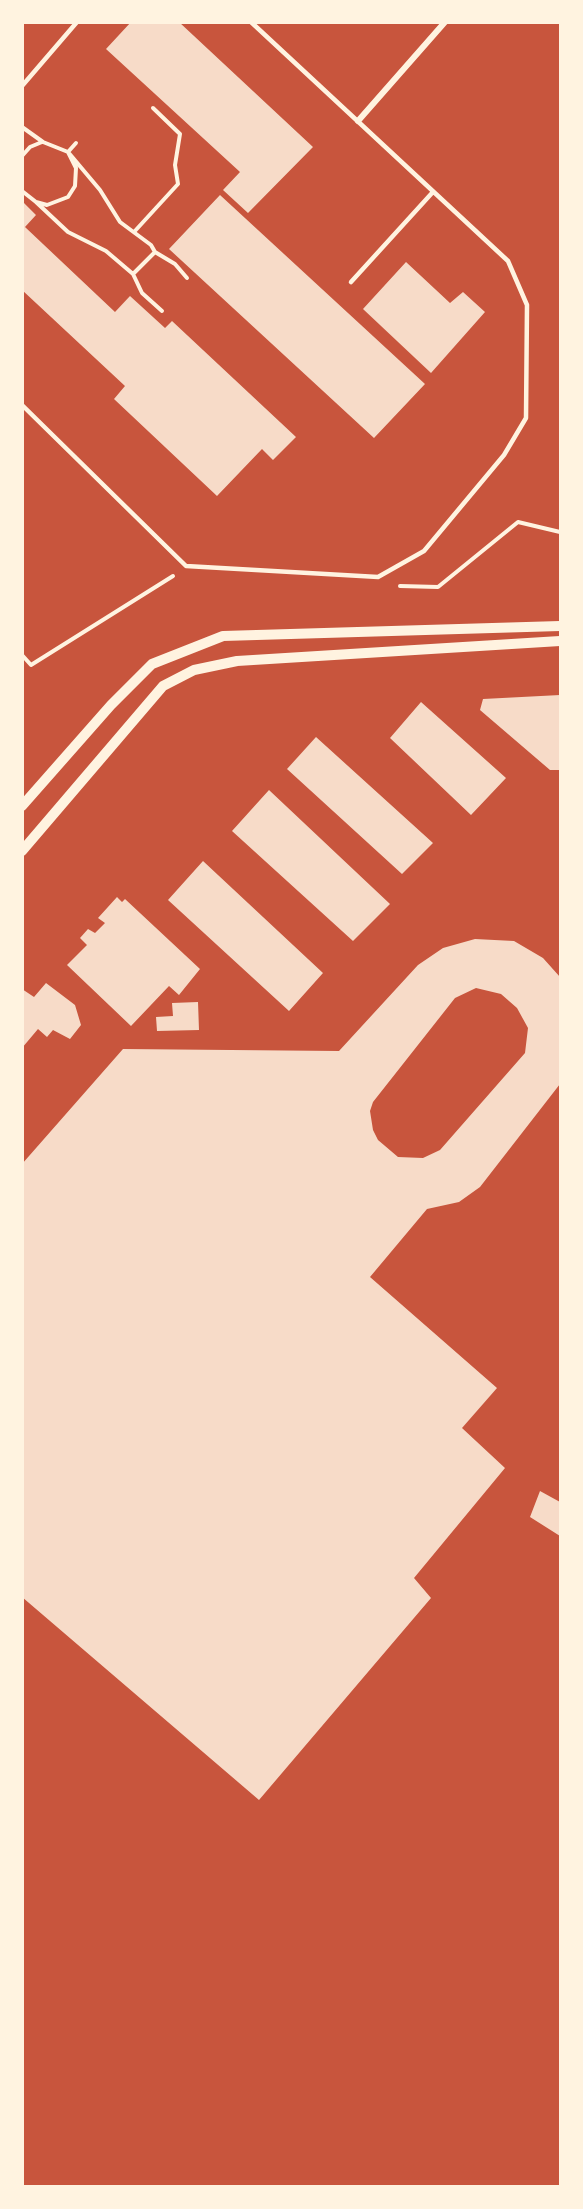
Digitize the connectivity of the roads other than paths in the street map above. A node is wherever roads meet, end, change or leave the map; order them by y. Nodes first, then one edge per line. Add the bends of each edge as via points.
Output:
1 (77, 22) edge
2 (251, 22) edge
3 (445, 22) edge
4 (22, 86) edge
5 (358, 121) junction
6 (432, 193) junction
7 (351, 282) dead end
8 (22, 405) edge
9 (561, 626) edge
10 (561, 641) edge
11 (22, 806) edge
12 (22, 851) edge

1 - 4 lane
2 - 5 lane
3 - 5 street
5 - 6 lane
6 - 7 lane
6 - 8 lane via 508,261 527,305 525,418 504,455 424,551 378,577 186,566
9 - 11 street via 223,636 152,664
10 - 12 street via 237,661 194,670 163,686

